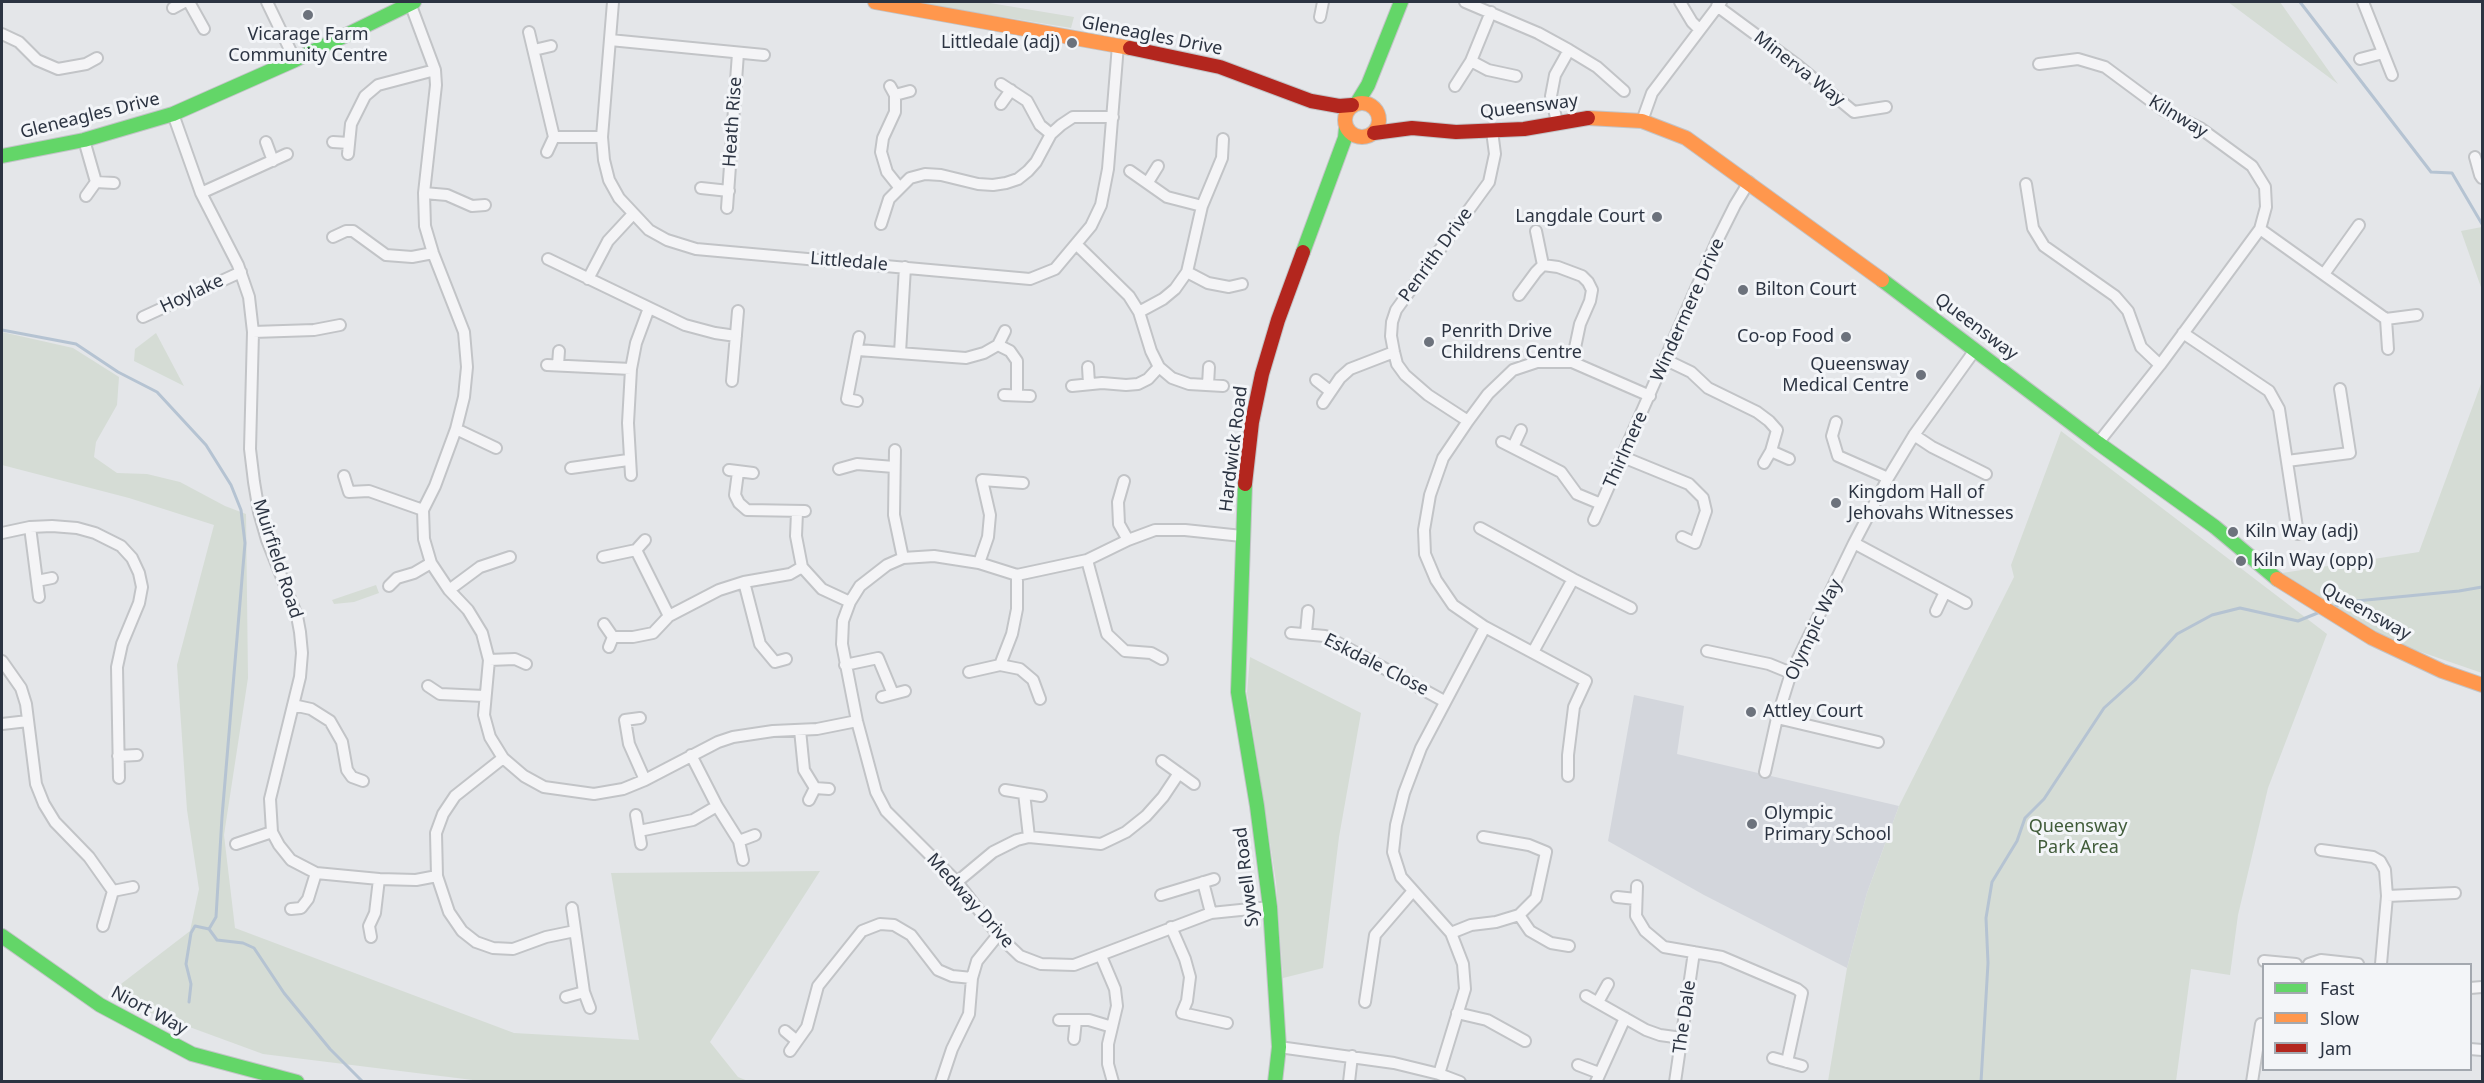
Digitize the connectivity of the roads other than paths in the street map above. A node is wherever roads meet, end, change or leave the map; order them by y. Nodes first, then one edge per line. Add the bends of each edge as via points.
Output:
1 (184, 2) edge
2 (189, 2) edge
3 (267, 2) edge
4 (412, 2) edge
5 (613, 2) edge
6 (875, 2) edge
7 (1323, 2) edge
8 (1401, 2) edge
9 (1465, 2) edge
10 (1680, 2) edge
11 (2363, 2) edge
12 (1719, 4) edge
13 (173, 8) dead end
14 (1491, 12) junction
15 (1320, 17) dead end
16 (204, 29) dead end
17 (1699, 29) junction
18 (529, 32) dead end
19 (2, 34) edge
20 (610, 40) junction
21 (1118, 45) junction
22 (551, 46) dead end
23 (534, 50) junction
24 (1569, 50) junction
25 (738, 53) junction
26 (2383, 53) junction
27 (764, 55) dead end
28 (97, 58) dead end
29 (2361, 59) dead end
30 (295, 60) junction
31 (1471, 61) junction
32 (1377, 62) junction
33 (2039, 64) dead end
34 (435, 70) junction
35 (2392, 75) dead end
36 (1516, 76) dead end
37 (1455, 86) dead end
38 (910, 91) dead end
39 (1624, 91) dead end
40 (1311, 101) junction
41 (1001, 104) dead end
42 (1355, 104) junction
43 (1886, 107) dead end
44 (1377, 112) junction
45 (173, 114) junction
46 (1113, 117) junction
47 (1642, 121) junction
48 (1557, 122) junction
49 (1346, 126) junction
50 (1412, 128) junction
51 (1492, 131) junction
52 (1052, 134) junction
53 (1369, 135) junction
54 (554, 137) junction
55 (602, 137) junction
56 (1223, 139) dead end
57 (84, 140) junction
58 (266, 142) dead end
59 (333, 142) dead end
60 (547, 152) dead end
61 (287, 154) dead end
62 (2, 156) edge
63 (2475, 157) dead end
64 (273, 161) junction
65 (1158, 166) dead end
66 (1130, 171) dead end
67 (1332, 174) junction
68 (2482, 178) edge
69 (96, 182) junction
70 (1148, 182) junction
71 (1749, 182) junction
72 (114, 183) dead end
73 (2026, 184) dead end
74 (899, 187) junction
75 (701, 188) dead end
76 (729, 191) junction
77 (201, 193) junction
78 (423, 193) junction
79 (86, 196) dead end
80 (485, 205) dead end
81 (1202, 206) junction
82 (727, 208) dead end
83 (633, 214) junction
84 (881, 224) dead end
85 (2359, 225) dead end
86 (2260, 229) junction
87 (1536, 231) dead end
88 (333, 237) dead end
89 (1076, 244) junction
90 (433, 253) junction
91 (548, 259) dead end
92 (1543, 265) junction
93 (904, 267) junction
94 (241, 272) junction
95 (1187, 272) junction
96 (2324, 274) junction
97 (588, 279) junction
98 (1242, 284) dead end
99 (1519, 295) dead end
100 (649, 308) junction
101 (738, 311) dead end
102 (1139, 312) junction
103 (2417, 315) dead end
104 (143, 317) dead end
105 (2386, 319) junction
106 (340, 325) dead end
107 (1005, 330) dead end
108 (253, 332) junction
109 (2183, 333) junction
110 (736, 336) junction
111 (859, 338) dead end
112 (998, 345) junction
113 (2388, 349) dead end
114 (858, 350) junction
115 (1975, 350) junction
116 (559, 351) dead end
117 (1394, 352) junction
118 (900, 353) junction
119 (1666, 360) junction
120 (1572, 362) junction
121 (2160, 365) junction
122 (1209, 366) dead end
123 (1088, 367) dead end
124 (1159, 367) junction
125 (631, 369) junction
126 (1316, 380) dead end
127 (732, 381) dead end
128 (1089, 384) junction
129 (1208, 385) junction
130 (1072, 386) dead end
131 (1222, 386) dead end
132 (2340, 389) dead end
133 (1330, 391) junction
134 (1017, 394) junction
135 (1004, 395) dead end
136 (1030, 396) dead end
137 (1650, 396) junction
138 (857, 401) dead end
139 (1323, 403) dead end
140 (1468, 421) junction
141 (1836, 422) dead end
142 (456, 429) junction
143 (1521, 430) dead end
144 (1914, 435) junction
145 (1502, 442) dead end
146 (2098, 442) junction
147 (1513, 447) junction
148 (496, 448) dead end
149 (895, 450) dead end
150 (1771, 451) junction
151 (1623, 457) junction
152 (1789, 459) dead end
153 (628, 460) junction
154 (2287, 461) junction
155 (1764, 464) dead end
156 (894, 467) junction
157 (571, 468) dead end
158 (839, 469) dead end
159 (753, 474) dead end
160 (1986, 474) dead end
161 (344, 476) dead end
162 (631, 476) dead end
163 (1888, 478) junction
164 (1124, 481) dead end
165 (1023, 483) dead end
166 (1601, 504) junction
167 (423, 510) junction
168 (1594, 520) dead end
169 (30, 527) junction
170 (1480, 528) dead end
171 (2, 533) edge
172 (2298, 534) dead end
173 (1242, 536) junction
174 (1682, 537) dead end
175 (645, 540) dead end
176 (1128, 540) junction
177 (1854, 543) junction
178 (636, 550) junction
179 (603, 556) dead end
180 (510, 557) dead end
181 (903, 558) junction
182 (1087, 560) junction
183 (432, 563) junction
184 (979, 563) junction
185 (802, 567) junction
186 (1017, 575) junction
187 (52, 578) dead end
188 (1574, 579) junction
189 (38, 581) junction
190 (744, 582) junction
191 (389, 586) dead end
192 (449, 590) junction
193 (1945, 592) junction
194 (39, 597) dead end
195 (850, 602) junction
196 (1966, 603) dead end
197 (1631, 608) dead end
198 (1308, 611) dead end
199 (1936, 611) dead end
200 (669, 616) junction
201 (604, 624) dead end
202 (1485, 627) junction
203 (1291, 633) dead end
204 (1306, 633) junction
205 (1707, 651) dead end
206 (1533, 652) junction
207 (786, 659) dead end
208 (1162, 659) dead end
209 (489, 660) junction
210 (2, 661) edge
211 (526, 664) dead end
212 (845, 665) junction
213 (1000, 665) junction
214 (1237, 669) joint
215 (969, 672) dead end
216 (1791, 673) junction
217 (2482, 685) edge
218 (428, 686) dead end
219 (905, 691) dead end
220 (484, 696) junction
221 (1040, 699) dead end
222 (1444, 701) junction
223 (293, 705) junction
224 (640, 718) dead end
225 (1777, 718) junction
226 (28, 721) junction
227 (857, 721) junction
228 (2, 724) edge
229 (800, 730) junction
230 (1878, 742) dead end
231 (137, 755) dead end
232 (691, 755) junction
233 (118, 756) junction
234 (503, 758) junction
235 (1162, 761) dead end
236 (1765, 772) dead end
237 (1179, 773) junction
238 (1568, 776) dead end
239 (119, 778) dead end
240 (645, 780) junction
241 (363, 781) dead end
242 (1194, 784) dead end
243 (815, 788) junction
244 (829, 789) dead end
245 (1005, 790) dead end
246 (1024, 793) junction
247 (1041, 796) dead end
248 (809, 800) dead end
249 (717, 806) junction
250 (636, 815) dead end
251 (639, 831) junction
252 (273, 832) junction
253 (755, 835) dead end
254 (1029, 837) junction
255 (1483, 837) dead end
256 (739, 841) junction
257 (236, 844) dead end
258 (641, 844) dead end
259 (2321, 850) dead end
260 (743, 860) dead end
261 (316, 873) junction
262 (437, 876) junction
263 (379, 879) junction
264 (957, 882) junction
265 (1637, 886) dead end
266 (133, 887) dead end
267 (113, 891) junction
268 (1413, 892) junction
269 (2455, 893) dead end
270 (1161, 895) dead end
271 (2387, 896) junction
272 (1617, 897) dead end
273 (1636, 898) junction
274 (1270, 907) junction
275 (572, 908) dead end
276 (291, 909) dead end
277 (1211, 913) junction
278 (1518, 915) junction
279 (103, 926) dead end
280 (1171, 927) junction
281 (575, 931) junction
282 (1451, 933) junction
283 (998, 935) junction
284 (2, 936) edge
285 (371, 937) dead end
286 (1569, 946) dead end
287 (1694, 952) junction
288 (1101, 956) junction
289 (2264, 961) dead end
290 (2285, 963) edge
291 (2311, 963) edge
292 (2349, 963) edge
293 (2381, 963) edge
294 (972, 978) junction
295 (1608, 984) dead end
296 (1813, 987) dead end
297 (584, 992) junction
298 (1802, 993) junction
299 (1586, 996) dead end
300 (567, 998) dead end
301 (1365, 1002) dead end
302 (1598, 1002) junction
303 (590, 1008) dead end
304 (1457, 1013) junction
305 (1625, 1018) junction
306 (1059, 1020) dead end
307 (1076, 1020) junction
308 (1227, 1023) dead end
309 (2262, 1024) edge
310 (1112, 1027) junction
311 (785, 1031) dead end
312 (1682, 1038) junction
313 (1074, 1039) dead end
314 (797, 1041) junction
315 (1525, 1041) dead end
316 (1280, 1047) junction
317 (790, 1051) dead end
318 (1352, 1056) junction
319 (1773, 1058) dead end
320 (1787, 1062) junction
321 (1578, 1065) dead end
322 (1802, 1066) dead end
323 (1439, 1074) junction
324 (1597, 1077) edge
325 (1112, 1081) edge
326 (2255, 1081) edge
327 (297, 1082) edge
328 (941, 1082) edge
329 (1275, 1082) edge
330 (1349, 1082) edge
331 (1460, 1082) edge
332 (1675, 1082) edge

1 - 13 street
2 - 16 street
3 - 30 street
4 - 30 main road, Gleneagles Drive
4 - 34 street
5 - 20 street, Littledale
6 - 21 main road, Gleneagles Drive
7 - 15 street
8 - 32 main road
9 - 14 street
10 - 17 street
11 - 26 street
12 - 17 street, Minerva Way
12 - 43 street, Minerva Way via 1854,112
14 - 24 street
14 - 31 street
17 - 47 street, Minerva Way via 1652,93
18 - 23 street
19 - 28 street via 19,42 37,60 58,69
20 - 25 street, Heath Rise
20 - 55 street, Littledale
21 - 40 main road, Gleneagles Drive via 1220,67
21 - 46 street, Littledale
22 - 23 street
23 - 54 street
24 - 39 street via 1597,67
24 - 48 street via 1555,75 1551,96
25 - 27 street, Heath Rise
25 - 76 street, Heath Rise
26 - 29 street
26 - 35 street
30 - 45 main road, Gleneagles Drive
31 - 36 street via 1488,70
31 - 37 street
32 - 42 main road via 1364,94
32 - 44 main road
33 - 86 street, Kilnway via 2078,59 2105,67 2163,110 2200,128 2252,166 2265,188 2266,207
34 - 59 street via 378,85 358,107 348,148
34 - 78 street via 436,100
38 - 74 street via 893,90 895,112 881,152 887,172
40 - 42 main road, Gleneagles Drive via 1339,106
40 - 49 main road, Gleneagles Drive via 1337,115
41 - 52 street via 1006,87 1027,101 1040,125
42 - 44 main road via 1366,103
42 - 49 main road via 1346,113
44 - 50 main road, Queensway
44 - 53 main road via 1379,124
45 - 57 main road, Gleneagles Drive
45 - 77 street, Muirfield Road
46 - 52 street via 1073,117
46 - 89 street, Littledale via 1101,205
47 - 48 main road, Queensway via 1587,118
47 - 71 main road, Queensway via 1686,138
48 - 51 main road, Queensway
49 - 53 main road via 1354,136
49 - 67 main road, Hardwick Road
50 - 51 main road, Queensway
50 - 53 main road, Queensway
51 - 117 street, Penrith Drive via 1495,154 1489,182 1396,310 1391,336
52 - 74 street via 1028,171 1006,183 978,184 926,174 910,178
53 - 67 main road, Hardwick Road
54 - 55 street
54 - 60 street
55 - 83 street, Littledale via 609,180
56 - 81 street via 1222,158
57 - 62 main road, Gleneagles Drive
57 - 69 street
58 - 64 street
61 - 64 street
63 - 68 street
64 - 77 street
65 - 70 street
66 - 70 street
67 - 173 main road, Hardwick Road via 1262,374 1251,434
69 - 72 street
69 - 79 street
70 - 81 street via 1167,197
71 - 115 main road, Queensway
71 - 119 street, Windermere Drive via 1718,241
73 - 121 street via 2033,228 2044,246 2115,296 2128,311 2141,347
74 - 84 street via 889,199
75 - 76 street, Heath Rise
76 - 82 street, Heath Rise
77 - 94 street, Muirfield Road
78 - 80 street via 447,195 472,206
78 - 90 street via 425,226
81 - 95 street
83 - 93 street, Littledale via 667,240 696,249
83 - 97 street via 608,241
85 - 96 street
86 - 96 street
86 - 109 street, Kilnway
87 - 92 street
88 - 90 street via 354,231 386,255 412,257
89 - 93 street, Littledale via 1055,269 1030,279
89 - 102 street via 1129,296
90 - 142 street via 464,332 467,367
91 - 97 street
92 - 99 street
92 - 120 street via 1582,276 1592,290
93 - 118 street
94 - 104 street, Hoylake
94 - 108 street, Muirfield Road
95 - 98 street via 1208,283 1228,287
95 - 102 street via 1163,299
96 - 105 street
97 - 100 street
100 - 110 street via 685,325
100 - 125 street
101 - 110 street
102 - 124 street
103 - 105 street
105 - 113 street
106 - 108 street
107 - 112 street
108 - 223 street, Muirfield Road via 250,449 259,512 300,633 300,677
109 - 121 street, Kilnway
109 - 154 street via 2269,391 2279,409
110 - 127 street
111 - 114 street
112 - 118 street via 966,358
112 - 134 street via 1010,351 1017,361
114 - 118 street
114 - 138 street via 847,399
115 - 144 street, Olympic Way
115 - 146 main road, Queensway
116 - 125 street via 552,365
117 - 133 street via 1350,369
117 - 140 street, Penrith Drive via 1405,375
119 - 137 street, Windermere Drive
119 - 150 street via 1769,421 1777,430
120 - 137 street, Windermere Drive
120 - 140 street, Windermere Drive via 1537,362 1513,370
121 - 146 street, Kilnway
122 - 129 street
123 - 128 street
124 - 128 street via 1138,384
124 - 129 street via 1172,378
125 - 153 street
126 - 133 street
128 - 130 street
129 - 131 street
132 - 154 street via 2350,453
133 - 139 street
134 - 135 street
134 - 136 street
137 - 151 street, Thirlmere
140 - 202 street, Windermere Drive via 1443,458 1430,495 1424,530 1425,554 1453,605
141 - 163 street via 1832,436 1839,456
142 - 148 street
142 - 167 street
143 - 147 street
144 - 160 street
144 - 163 street, Olympic Way
145 - 147 street, Thirlmere
146 - 217 main road, Queensway via 2308,601 2372,638
147 - 166 street, Thirlmere via 1561,472 1577,494
149 - 156 street
150 - 152 street
150 - 155 street
151 - 166 street, Thirlmere
151 - 174 street via 1689,484 1703,498 1706,512 1695,543
153 - 157 street
153 - 162 street
154 - 172 street
156 - 158 street via 857,464
156 - 181 street via 894,515
159 - 185 street via 734,471 735,495 747,510 801,512 796,536
161 - 167 street via 349,492 369,491
163 - 177 street, Olympic Way
164 - 176 street via 1118,502 1119,524
165 - 184 street via 982,480 990,515
166 - 168 street, Thirlmere
167 - 183 street via 424,539
169 - 171 street
169 - 189 street
169 - 233 street via 77,528 107,538 121,546 140,573 139,603 117,667
170 - 188 street
173 - 176 street, Medway Drive via 1155,530
173 - 214 main road, Hardwick Road
175 - 178 street
176 - 182 street, Medway Drive
177 - 193 street
177 - 216 street, Olympic Way
178 - 179 street
178 - 200 street
180 - 192 street via 480,567
181 - 184 street, Medway Drive via 934,556
181 - 195 street, Medway Drive via 874,573
182 - 186 street, Medway Drive
182 - 208 street via 1107,634 1125,651 1151,653
183 - 191 street via 397,578
183 - 192 street
184 - 186 street, Medway Drive
185 - 190 street via 790,574
185 - 195 street via 822,589
186 - 213 street via 1017,609
187 - 189 street
188 - 197 street
188 - 206 street
189 - 194 street
190 - 200 street via 718,590
190 - 207 street via 759,644 775,662
192 - 209 street via 482,633
193 - 196 street
193 - 199 street
195 - 212 street, Medway Drive via 843,621
198 - 204 street, Eskdale Close
200 - 201 street via 653,633 611,642
202 - 206 street, Windermere Drive
202 - 222 street
203 - 204 street, Eskdale Close
204 - 222 street, Eskdale Close via 1325,636
205 - 216 street via 1769,664
206 - 238 street, Windermere Drive via 1586,681 1575,706
209 - 211 street via 515,659
209 - 220 street
210 - 226 street via 21,688
212 - 219 street via 878,658 888,695
212 - 227 street, Medway Drive
213 - 215 street
213 - 221 street via 1026,674 1033,680
214 - 274 main road, Sywell Road via 1240,718
216 - 225 street, Olympic Way
218 - 220 street via 440,694
220 - 234 street via 490,737
222 - 268 street via 1421,748 1396,825 1393,852 1401,877
223 - 241 street via 320,713 330,721 342,742 347,770
223 - 252 street, Muirfield Road via 270,799
224 - 240 street via 625,720 629,744
225 - 230 street
225 - 236 street, Olympic Way
226 - 228 street
226 - 267 street via 36,784 44,804
227 - 229 street
227 - 264 street, Medway Drive via 876,792 886,812
229 - 232 street via 742,735
229 - 243 street via 804,770
231 - 233 street
232 - 240 street
232 - 249 street
233 - 239 street
234 - 240 street via 544,787 567,792 607,792
234 - 262 street via 455,796 443,814 436,833
235 - 237 street
237 - 242 street
237 - 254 street via 1146,816 1126,832 1101,843
243 - 244 street
243 - 248 street
245 - 246 street
246 - 247 street
246 - 254 street
249 - 251 street via 693,820
249 - 256 street
250 - 251 street
251 - 258 street
252 - 257 street
252 - 261 street, Muirfield Road via 291,860
253 - 256 street
254 - 264 street via 993,852
255 - 278 street via 1546,852 1536,898
256 - 260 street
259 - 271 street via 2380,861 2385,870
261 - 263 street, Muirfield Road
261 - 276 street via 308,898 301,908
262 - 263 street, Muirfield Road
262 - 281 street via 454,922 476,942 513,949
263 - 285 street via 375,913 369,926
264 - 283 street, Medway Drive
265 - 273 street
266 - 267 street
267 - 279 street
268 - 282 street
268 - 301 street via 1375,935
269 - 271 street
270 - 277 street via 1209,880
271 - 293 street
272 - 273 street
273 - 287 street via 1636,916 1646,931 1664,946
274 - 277 street, Medway Drive
274 - 316 main road, Sywell Road
275 - 281 street
277 - 280 street, Medway Drive
278 - 282 street
278 - 286 street via 1530,931 1551,943
280 - 288 street, Medway Drive
280 - 308 street via 1190,977 1182,1013
281 - 297 street
282 - 304 street via 1463,964 1465,989
283 - 288 street, Medway Drive via 1020,956 1041,964 1074,965
283 - 294 street via 977,961
284 - 327 main road, Niort Way via 100,1005 192,1054
287 - 298 street via 1722,957
287 - 312 street, The Dale
288 - 310 street via 1115,989 1117,1006
289 - 290 street
291 - 292 street
294 - 314 street via 938,970 911,935 894,925 880,924 862,931 818,986 807,1026
294 - 328 street via 969,1014
295 - 302 street
296 - 298 street
297 - 300 street
297 - 303 street
298 - 320 street
299 - 302 street
302 - 305 street
304 - 315 street via 1487,1020
304 - 323 street
305 - 312 street via 1660,1035
305 - 324 street
306 - 307 street
307 - 310 street
307 - 313 street
309 - 326 street
310 - 325 street via 1108,1044
311 - 314 street
312 - 332 street, The Dale
314 - 317 street
316 - 318 street
316 - 329 main road, Sywell Road
318 - 323 street
318 - 330 street
319 - 320 street
320 - 322 street
321 - 324 street
323 - 331 street

